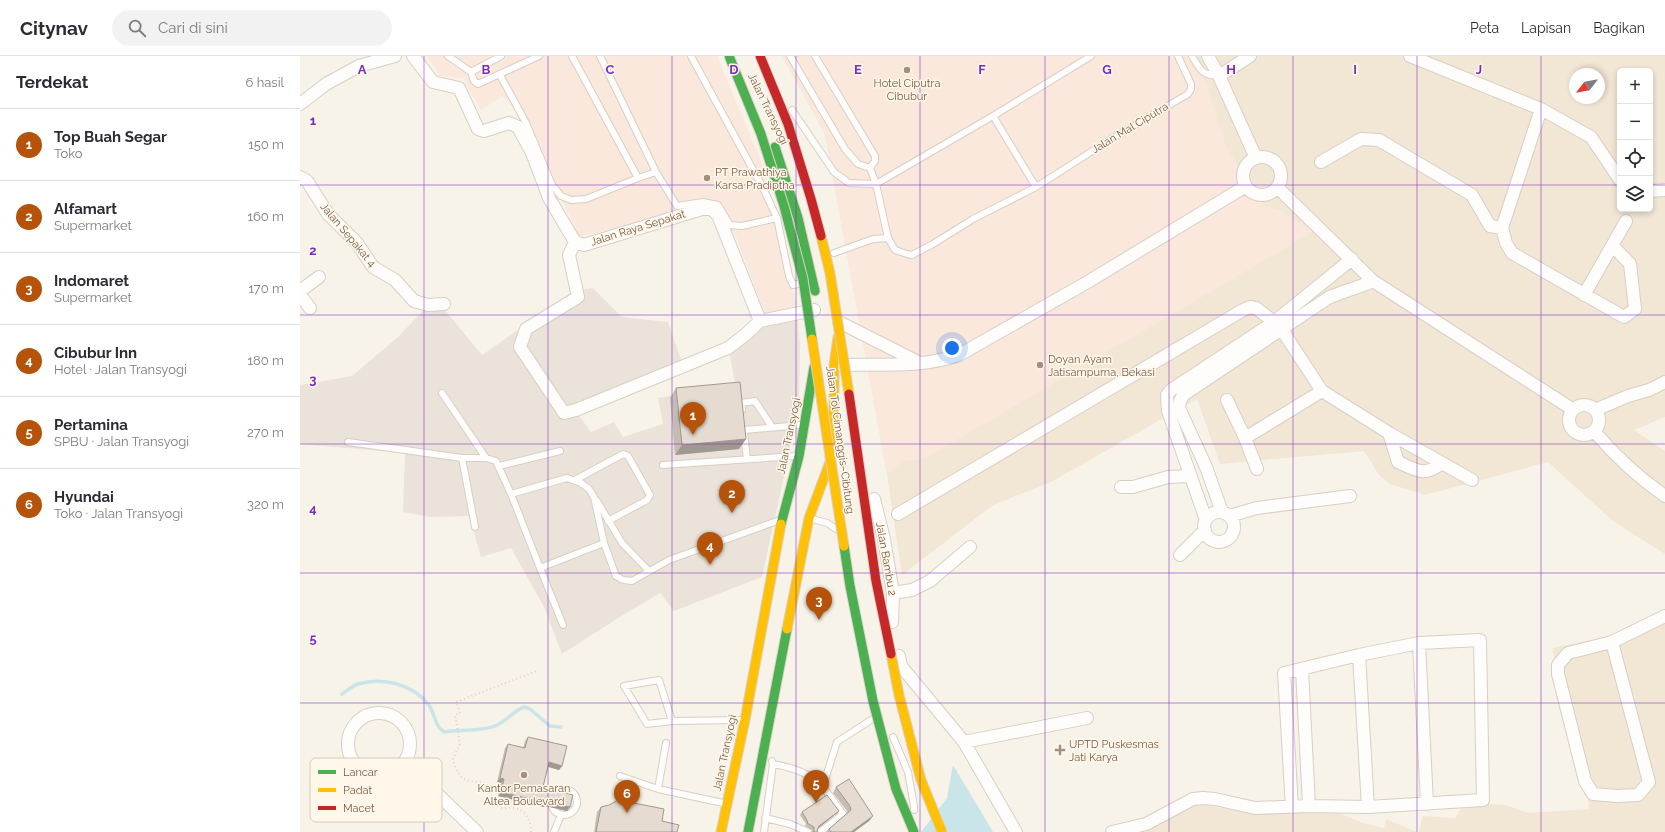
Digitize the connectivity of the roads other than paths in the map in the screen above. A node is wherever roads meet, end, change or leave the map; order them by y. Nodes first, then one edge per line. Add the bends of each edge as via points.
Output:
1 (395, 56) edge
2 (413, 56) edge
3 (448, 56) edge
4 (501, 56) edge
5 (539, 56) edge
6 (572, 56) edge
7 (600, 56) edge
8 (691, 56) edge
9 (728, 56) edge
10 (760, 56) edge
11 (790, 56) edge
12 (815, 56) edge
13 (1091, 56) edge
14 (1178, 56) edge
15 (1192, 56) edge
16 (1208, 56) edge
17 (1250, 56) edge
18 (1410, 56) edge
19 (471, 72) junction
20 (500, 75) junction
21 (1219, 76) junction
22 (778, 90) junction
23 (300, 104) edge
24 (1541, 109) junction
25 (993, 116) junction
26 (1256, 158) junction
27 (1320, 162) dead end
28 (870, 168) junction
29 (656, 172) junction
30 (1617, 176) edge
31 (300, 177) edge
32 (638, 178) junction
33 (876, 184) junction
34 (1246, 186) junction
35 (1036, 187) junction
36 (1278, 188) junction
37 (1665, 190) edge
38 (1653, 191) edge
39 (777, 218) junction
40 (1626, 221) dead end
41 (1502, 228) junction
42 (888, 238) junction
43 (575, 242) junction
44 (1613, 246) junction
45 (834, 253) junction
46 (809, 259) junction
47 (1352, 259) junction
48 (319, 277) dead end
49 (1373, 281) junction
50 (300, 291) edge
51 (300, 295) edge
52 (1584, 295) junction
53 (444, 304) dead end
54 (310, 308) dead end
55 (818, 310) junction
56 (760, 321) junction
57 (839, 322) junction
58 (1278, 326) junction
59 (923, 364) junction
60 (834, 365) junction
61 (1665, 382) edge
62 (1322, 391) junction
63 (442, 393) dead end
64 (1227, 400) dead end
65 (834, 403) junction
66 (1572, 410) junction
67 (1596, 410) junction
68 (743, 423) junction
69 (805, 425) junction
70 (772, 427) junction
71 (1594, 431) junction
72 (1389, 433) junction
73 (1245, 438) junction
74 (348, 442) dead end
75 (560, 451) dead end
76 (799, 456) junction
77 (462, 458) junction
78 (486, 458) junction
79 (747, 459) junction
80 (1442, 463) junction
81 (663, 465) dead end
82 (499, 466) junction
83 (1256, 469) dead end
84 (1190, 476) junction
85 (575, 480) junction
86 (1472, 480) dead end
87 (1121, 487) dead end
88 (512, 494) junction
89 (1350, 496) dead end
90 (1665, 496) edge
91 (594, 497) junction
92 (898, 514) dead end
93 (1226, 514) junction
94 (809, 518) junction
95 (782, 519) junction
96 (608, 521) junction
97 (1205, 525) junction
98 (476, 527) dead end
99 (604, 543) junction
100 (970, 547) dead end
101 (1180, 555) dead end
102 (540, 568) junction
103 (649, 572) junction
104 (893, 593) junction
105 (1665, 616) edge
106 (563, 625) dead end
107 (1612, 642) junction
108 (1419, 643) junction
109 (1359, 655) junction
110 (1302, 669) junction
111 (882, 713) junction
112 (1087, 718) dead end
113 (885, 719) dead end
114 (745, 720) junction
115 (672, 721) junction
116 (890, 732) dead end
117 (765, 741) junction
118 (964, 742) junction
119 (666, 743) dead end
120 (352, 758) edge
121 (407, 758) edge
122 (773, 764) junction
123 (620, 776) dead end
124 (823, 786) junction
125 (658, 789) junction
126 (442, 798) edge
127 (727, 804) junction
128 (1427, 804) junction
129 (1309, 806) junction
130 (1292, 807) junction
131 (1368, 807) junction
132 (561, 814) junction
133 (765, 818) junction
134 (477, 832) edge
135 (554, 832) edge
136 (722, 832) edge
137 (748, 832) edge
138 (764, 832) edge
139 (808, 832) edge
140 (820, 832) edge
141 (906, 832) edge
142 (914, 832) edge
143 (942, 832) edge
144 (1016, 832) edge
145 (1112, 832) edge

1 - 23 street via 358,66 326,84
2 - 43 street, Jalan Raya Sepakat via 432,82 458,88 478,129 484,131 509,123 518,127 532,153 550,198
3 - 19 lane
4 - 19 lane
5 - 20 lane
6 - 32 lane
7 - 29 lane
8 - 39 lane
9 - 46 highway, Jalan Transyogi via 771,138 788,180
9 - 142 highway, Jalan Tol Cimanggis–Cibitung, bridge via 761,134 784,206 802,279 850,586 873,701 896,789
10 - 22 highway, Jalan Transyogi
10 - 143 highway, Jalan Tol Cimanggis–Cibitung, bridge via 788,124 830,273 877,589 899,695 921,780
11 - 28 lane via 844,149 858,164
12 - 28 lane via 875,156
13 - 25 lane
14 - 35 lane, Jalan Mal Ciputra via 1192,84 1190,92
15 - 21 lane via 1200,70 1209,75
16 - 21 street
17 - 21 street
18 - 24 street
19 - 20 lane via 478,84
20 - 32 lane via 526,123 552,185 561,196 571,200 586,199
21 - 26 street
22 - 33 lane via 834,172 849,183
22 - 45 highway, Jalan Transyogi via 812,172
24 - 30 street via 1591,137
24 - 41 street
25 - 33 lane
25 - 35 lane
26 - 34 street via 1246,164 1243,181
26 - 36 street via 1263,156 1276,162 1282,175
27 - 41 street via 1361,139 1379,140 1472,195 1490,226
28 - 33 lane
29 - 32 lane
29 - 39 lane via 677,206 703,202 718,205 730,225 742,226
31 - 53 street, Jalan Sepakat 4 via 307,182 328,214 358,244 373,267 395,280 414,301 428,305
33 - 42 lane
34 - 36 street via 1252,193 1261,196 1270,194
34 - 59 street via 1086,283 959,355
35 - 42 lane, Jalan Mal Ciputra via 912,254 895,250
36 - 47 street
37 - 38 street
39 - 46 lane via 793,285 798,285
40 - 44 street
41 - 52 street via 1512,253
42 - 45 lane via 873,239
43 - 56 street, Jalan Raya Sepakat via 584,245 675,216 710,209 718,215
43 - 56 street via 569,256 578,297 526,329 520,347 565,413 728,348
44 - 52 street
44 - 52 street via 1630,264 1635,309 1624,317
45 - 57 highway, Jalan Transyogi
46 - 55 highway, Jalan Transyogi
47 - 49 street
47 - 58 street
48 - 50 street
49 - 58 street via 1328,298
49 - 66 street
51 - 54 street
55 - 56 street
55 - 69 highway, Jalan Transyogi via 814,370
57 - 59 street
57 - 60 highway, Jalan Transyogi
58 - 62 street
58 - 84 street via 1171,390 1167,395 1168,411
58 - 92 street via 1253,307 1243,310
58 - 93 street via 1183,395 1180,401 1180,408
59 - 60 street
60 - 65 highway, Jalan Transyogi
61 - 67 street
62 - 72 street
62 - 73 street
63 - 78 lane
64 - 73 street
65 - 94 highway, Jalan Transyogi via 830,462
65 - 104 street, Jalan Bambu 2 via 851,425 884,539
66 - 67 street via 1582,404
66 - 71 street via 1568,420 1573,431 1583,435
67 - 71 street via 1599,420
68 - 70 lane
68 - 70 lane via 741,403 755,401
68 - 79 lane
69 - 70 lane
69 - 76 highway, Jalan Transyogi
71 - 90 street via 1611,451
72 - 80 street
72 - 80 street via 1398,462 1421,473 1433,470
73 - 83 street
74 - 77 lane
75 - 82 lane
76 - 79 lane
76 - 95 highway, Jalan Transyogi
77 - 78 lane
77 - 98 lane
78 - 82 lane via 496,461
79 - 81 lane
80 - 86 street
82 - 88 lane
84 - 87 street
84 - 97 street
85 - 88 lane via 567,478
85 - 91 lane via 589,489
85 - 96 lane via 623,454 628,456 650,495 647,500
88 - 102 lane
89 - 93 street
91 - 96 lane
91 - 99 lane
93 - 97 street via 1213,513
93 - 97 street via 1234,523 1233,532 1225,541 1212,540
94 - 111 lane via 827,522 842,534 851,554 861,631
94 - 117 highway, Jalan Transyogi
95 - 103 lane via 669,560
95 - 114 highway, Jalan Transyogi
96 - 103 lane via 622,543
97 - 101 street
99 - 102 lane
99 - 103 lane via 616,576 632,582
100 - 104 street via 930,581 912,590
102 - 106 lane
104 - 118 street, Jalan Bambu 2 via 892,623 901,666
105 - 107 street
107 - 107 street via 1649,782 1638,795 1593,794 1585,781 1558,674 1558,665 1568,653
108 - 109 street
108 - 128 street
108 - 128 street via 1480,640 1483,800
109 - 110 street
109 - 131 street
110 - 129 street
110 - 130 street via 1284,673
111 - 113 lane
111 - 124 lane via 837,742
112 - 118 street
114 - 115 lane
114 - 127 highway, Jalan Transyogi
115 - 115 lane via 660,681 624,686 647,724
116 - 141 lane via 908,772 914,806 910,828
117 - 122 lane
117 - 137 highway, Jalan Transyogi
118 - 144 street, Jalan Bambu 2
119 - 125 lane
120 - 121 street via 348,745 353,726 369,714 389,714 405,726 411,744
122 - 124 lane via 806,773
122 - 133 lane
123 - 125 lane
124 - 140 lane via 843,814
125 - 127 lane
126 - 134 street
127 - 136 highway, Jalan Transyogi
128 - 131 street
129 - 130 street
129 - 131 street
130 - 145 street via 1255,808 1215,799 1193,799 1146,824
132 - 132 lane via 555,811 551,804 552,797 557,791 564,789 576,796 577,803 574,810 568,814
132 - 135 lane
133 - 138 lane
133 - 139 lane via 790,824

